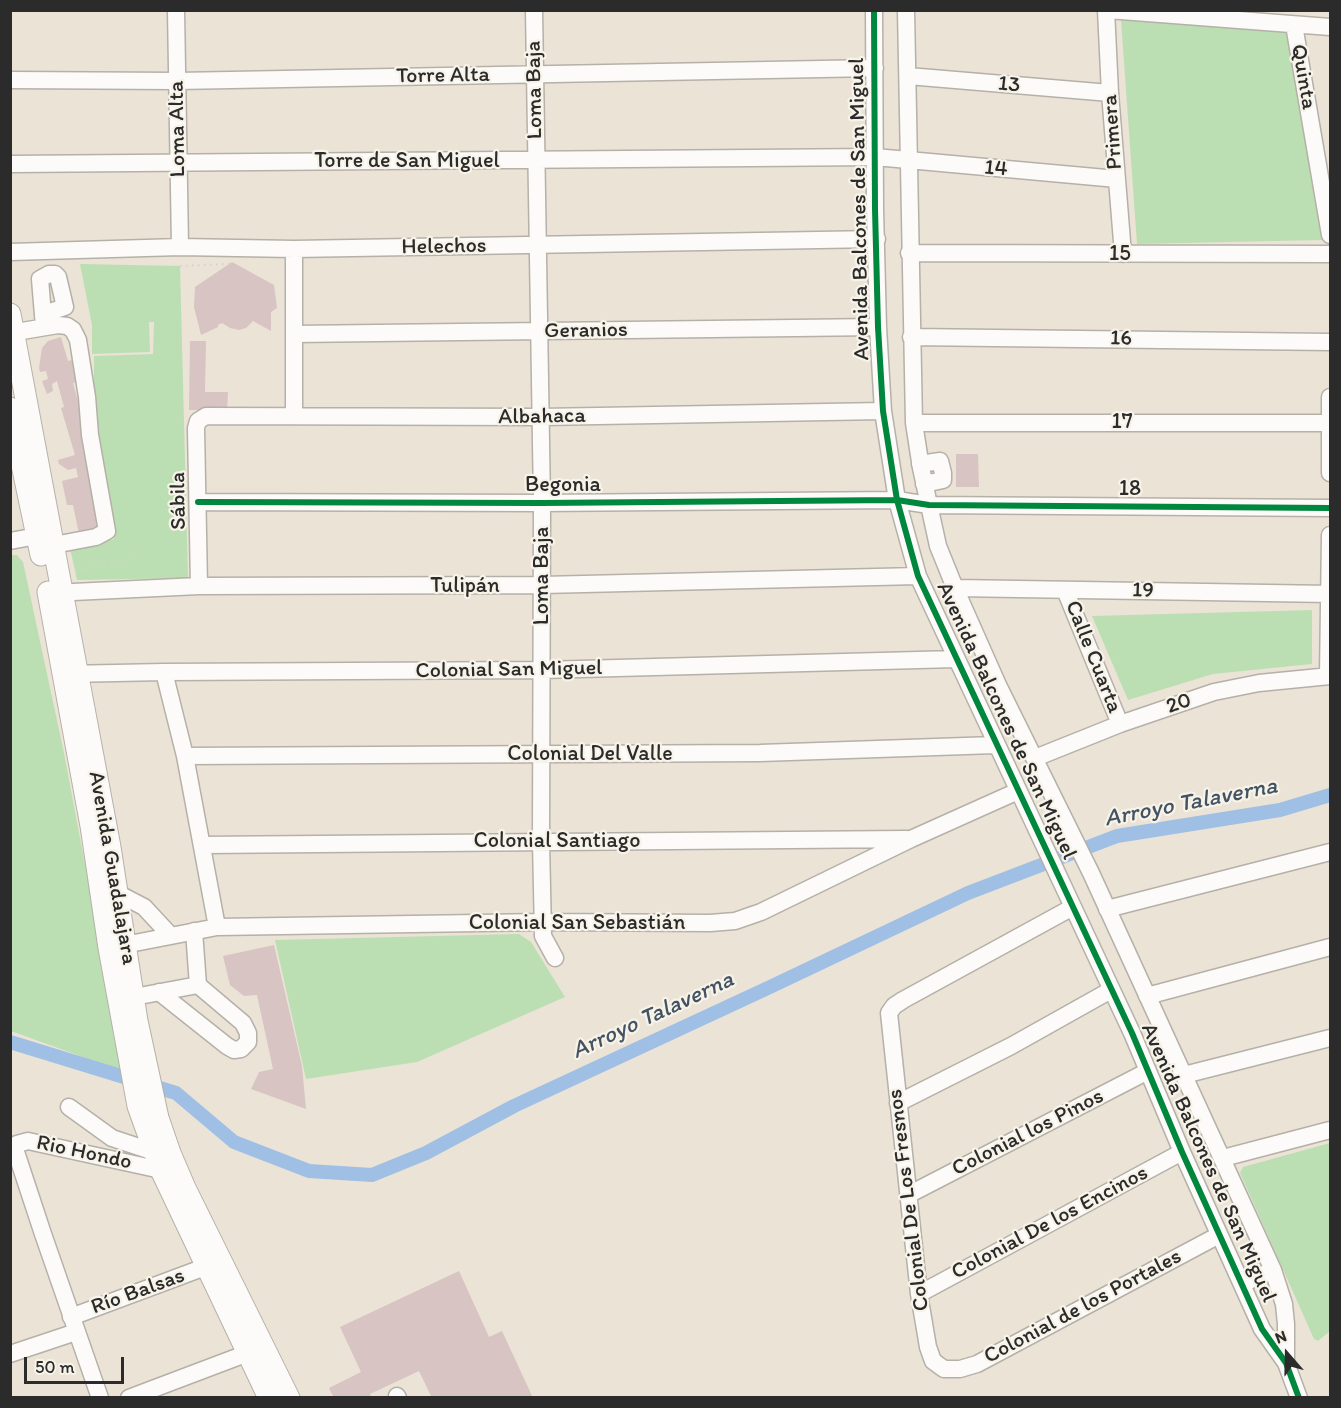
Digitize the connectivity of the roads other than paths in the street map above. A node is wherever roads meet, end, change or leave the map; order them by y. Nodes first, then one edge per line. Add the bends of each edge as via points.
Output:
1 (176, 10) edge
2 (534, 10) edge
3 (874, 10) edge
4 (906, 10) edge
5 (1107, 10) edge
6 (1270, 16) edge
7 (1294, 25) junction
8 (1330, 27) edge
9 (875, 68) junction
10 (536, 74) junction
11 (908, 76) junction
12 (10, 80) edge
13 (177, 81) junction
14 (1110, 93) junction
15 (875, 157) junction
16 (536, 160) junction
17 (908, 161) junction
18 (10, 164) edge
19 (178, 164) junction
20 (1117, 179) junction
21 (1330, 235) edge
22 (877, 239) junction
23 (539, 245) junction
24 (180, 247) junction
25 (294, 249) junction
26 (10, 252) edge
27 (909, 253) junction
28 (1123, 254) junction
29 (1330, 254) edge
30 (12, 326) edge
31 (878, 327) junction
32 (539, 332) junction
33 (294, 334) junction
34 (911, 337) junction
35 (1330, 342) edge
36 (1330, 397) edge
37 (884, 411) junction
38 (294, 416) junction
39 (202, 417) joint
40 (541, 417) junction
41 (914, 423) junction
42 (1330, 423) edge
43 (15, 428) edge
44 (1330, 473) edge
45 (897, 500) junction
46 (198, 502) junction
47 (542, 503) junction
48 (929, 505) junction
49 (1330, 508) edge
50 (1330, 536) edge
51 (48, 538) junction
52 (10, 541) edge
53 (918, 576) junction
54 (542, 585) junction
55 (199, 586) junction
56 (955, 588) junction
57 (1065, 590) junction
58 (56, 592) junction
59 (1329, 594) edge
60 (956, 659) junction
61 (542, 670) junction
62 (164, 672) junction
63 (70, 674) junction
64 (1329, 676) edge
65 (1120, 724) junction
66 (995, 745) junction
67 (543, 754) junction
68 (185, 756) junction
69 (1035, 758) junction
70 (1018, 791) junction
71 (911, 839) junction
72 (541, 841) junction
73 (203, 844) junction
74 (1330, 852) edge
75 (117, 893) junction
76 (1070, 900) junction
77 (1107, 909) junction
78 (543, 922) junction
79 (217, 927) junction
80 (194, 932) junction
81 (171, 936) junction
82 (117, 947) junction
83 (1330, 948) edge
84 (555, 958) dead end
85 (198, 985) junction
86 (1111, 990) junction
87 (159, 992) junction
88 (1147, 996) junction
89 (134, 997) junction
90 (221, 1006) junction
91 (1159, 1023) junction
92 (202, 1026) junction
93 (1132, 1034) junction
94 (1330, 1038) edge
95 (1148, 1071) junction
96 (1184, 1075) junction
97 (898, 1103) junction
98 (69, 1107) dead end
99 (1330, 1130) edge
100 (1182, 1152) junction
101 (1223, 1158) junction
102 (158, 1161) junction
103 (908, 1195) junction
104 (1220, 1235) junction
105 (205, 1267) junction
106 (1273, 1270) junction
107 (1242, 1284) junction
108 (918, 1294) junction
109 (74, 1325) junction
110 (248, 1353) junction
111 (10, 1354) edge
112 (1286, 1363) junction
113 (944, 1369) joint
114 (100, 1398) edge
115 (129, 1398) edge
116 (269, 1398) edge
117 (290, 1398) edge
118 (1299, 1398) edge

1 - 13 street, Loma Alta
2 - 10 street, Loma Baja
3 - 9 street, Avenida Balcones de San Miguel
4 - 11 street, Avenida Balcones de San Miguel
5 - 6 street
5 - 14 street, Primera
6 - 7 street
7 - 8 street
7 - 21 street, Quinta
9 - 10 street, Torre Alta
9 - 15 street, Avenida Balcones de San Miguel
10 - 13 street, Torre Alta
10 - 16 street, Loma Baja
11 - 14 street, 13
11 - 17 street, Avenida Balcones de San Miguel
12 - 13 street, Torre Alta
13 - 19 street, Loma Alta
14 - 20 street, Primera
15 - 16 street, Torre de San Miguel
15 - 17 street, 14
15 - 22 street, Avenida Balcones de San Miguel
16 - 19 street, Torre de San Miguel
16 - 23 street, Loma Baja
17 - 20 street, 14
17 - 27 street, Avenida Balcones de San Miguel
18 - 19 street, Torre de San Miguel
19 - 24 street, Loma Alta
20 - 28 street, Primera
22 - 23 street, Helechos
22 - 31 street, Avenida Balcones de San Miguel
23 - 25 street, Helechos
23 - 32 street, Loma Baja
24 - 25 street, Helechos
24 - 26 street, Helechos
25 - 33 street
27 - 28 street, 15
27 - 34 street, Avenida Balcones de San Miguel
28 - 29 street, 15
30 - 43 main road, Avenida Guadalajara
30 - 51 street via 44,320 73,330 78,340 107,531 103,535
31 - 32 street, Geranios
31 - 37 street, Avenida Balcones de San Miguel
32 - 33 street, Geranios
32 - 40 street, Loma Baja
33 - 38 street
34 - 35 street, 16
34 - 41 street, Avenida Balcones de San Miguel
36 - 42 street
37 - 40 street, Albahaca
37 - 45 street, Avenida Balcones de San Miguel
38 - 39 street, Albahaca
38 - 40 street, Albahaca
39 - 46 street, Sábila via 196,428
40 - 47 street, Loma Baja
41 - 42 street, 17
41 - 48 street, Avenida Balcones de San Miguel
42 - 44 street
43 - 51 main road, Avenida Guadalajara
43 - 51 main road, Avenida Guadalajara
45 - 47 street, Begonia
45 - 48 street, Begonia
45 - 53 street, Avenida Balcones de San Miguel
46 - 47 street, Begonia
46 - 55 street, Sábila
47 - 54 street, Loma Baja
48 - 49 street, 18
48 - 56 street, Avenida Balcones de San Miguel via 938,546
50 - 59 street
51 - 52 street
51 - 58 main road, Avenida Guadalajara
53 - 54 street, Tulipán
53 - 60 street, Avenida Balcones de San Miguel
54 - 55 street, Tulipán
54 - 61 street, Loma Baja
55 - 58 street, Tulipán
56 - 57 street, 19
56 - 69 street, Avenida Balcones de San Miguel
57 - 59 street, 19
57 - 65 street, Calle Cuarta
58 - 63 main road, Avenida Guadalajara
59 - 64 street
60 - 61 street, Colonial San Miguel
60 - 66 street, Avenida Balcones de San Miguel
61 - 62 street, Colonial San Miguel
61 - 67 street, Loma Baja
62 - 63 street, Colonial San Miguel
62 - 68 street
63 - 75 main road, Avenida Guadalajara
63 - 82 main road, Avenida Guadalajara via 91,826
64 - 65 street, 20 via 1258,682 1214,692
65 - 69 street, 20
66 - 67 street, Colonial Del Valle via 760,753
66 - 70 street, Avenida Balcones de San Miguel
67 - 68 street, Colonial Del Valle
67 - 72 street, Loma Baja
68 - 73 street
69 - 77 street, Avenida Balcones de San Miguel
70 - 71 street, Colonial San Sebastián
70 - 76 street, Avenida Balcones de San Miguel
71 - 72 street, Colonial Santiago
71 - 78 street, Colonial San Sebastián via 735,921
72 - 73 street, Colonial Santiago
72 - 78 street, Loma Baja
73 - 79 street
74 - 77 street
75 - 81 street via 144,907
75 - 82 main road, Avenida Guadalajara
76 - 86 street, Avenida Balcones de San Miguel
76 - 97 street, Colonial De Los Fresnos via 894,1006 889,1024
77 - 88 street, Avenida Balcones de San Miguel
78 - 79 street, Colonial San Sebastián
78 - 84 street, Loma Baja via 543,936
79 - 80 street, Colonial San Sebastián
80 - 81 street, Colonial San Sebastián
80 - 85 street
81 - 82 street, Colonial San Sebastián
82 - 89 main road, Avenida Guadalajara
82 - 102 main road, Avenida Guadalajara via 130,1072
83 - 88 street
85 - 87 street
85 - 90 street
86 - 93 street, Avenida Balcones de San Miguel
86 - 97 street
87 - 89 street
87 - 92 street
88 - 91 street, Avenida Balcones de San Miguel
89 - 117 main road, Avenida Guadalajara via 158,1118 170,1152
90 - 92 street
90 - 92 street via 243,1023 248,1042 234,1050
91 - 93 street
91 - 96 street, Avenida Balcones de San Miguel
93 - 95 street, Avenida Balcones de San Miguel
94 - 96 street
95 - 100 street, Avenida Balcones de San Miguel
95 - 103 street, Colonial los Pinos
96 - 101 street, Avenida Balcones de San Miguel
97 - 103 street, Colonial De Los Fresnos
98 - 102 street via 112,1138
99 - 101 street
100 - 104 street, Avenida Balcones de San Miguel
100 - 108 street, Colonial De los Encinos
101 - 106 street, Avenida Balcones de San Miguel
102 - 105 main road, Avenida Guadalajara
102 - 109 street, Rio Hondo via 28,1141 17,1144 16,1154
103 - 108 street, Colonial De Los Fresnos
104 - 107 street, Avenida Balcones de San Miguel
104 - 113 street, Colonial de los Portales via 977,1364
105 - 109 street, Río Balsas
105 - 110 main road, Avenida Guadalajara
106 - 107 street
106 - 112 street, Avenida Balcones de San Miguel via 1284,1304
107 - 112 street, Avenida Balcones de San Miguel via 1262,1329
108 - 113 street, Colonial De Los Fresnos via 928,1347 933,1361
109 - 111 street, Río Balsas
109 - 114 street
110 - 115 street
110 - 116 main road, Avenida Guadalajara
112 - 118 street, Avenida Balcones de San Miguel

